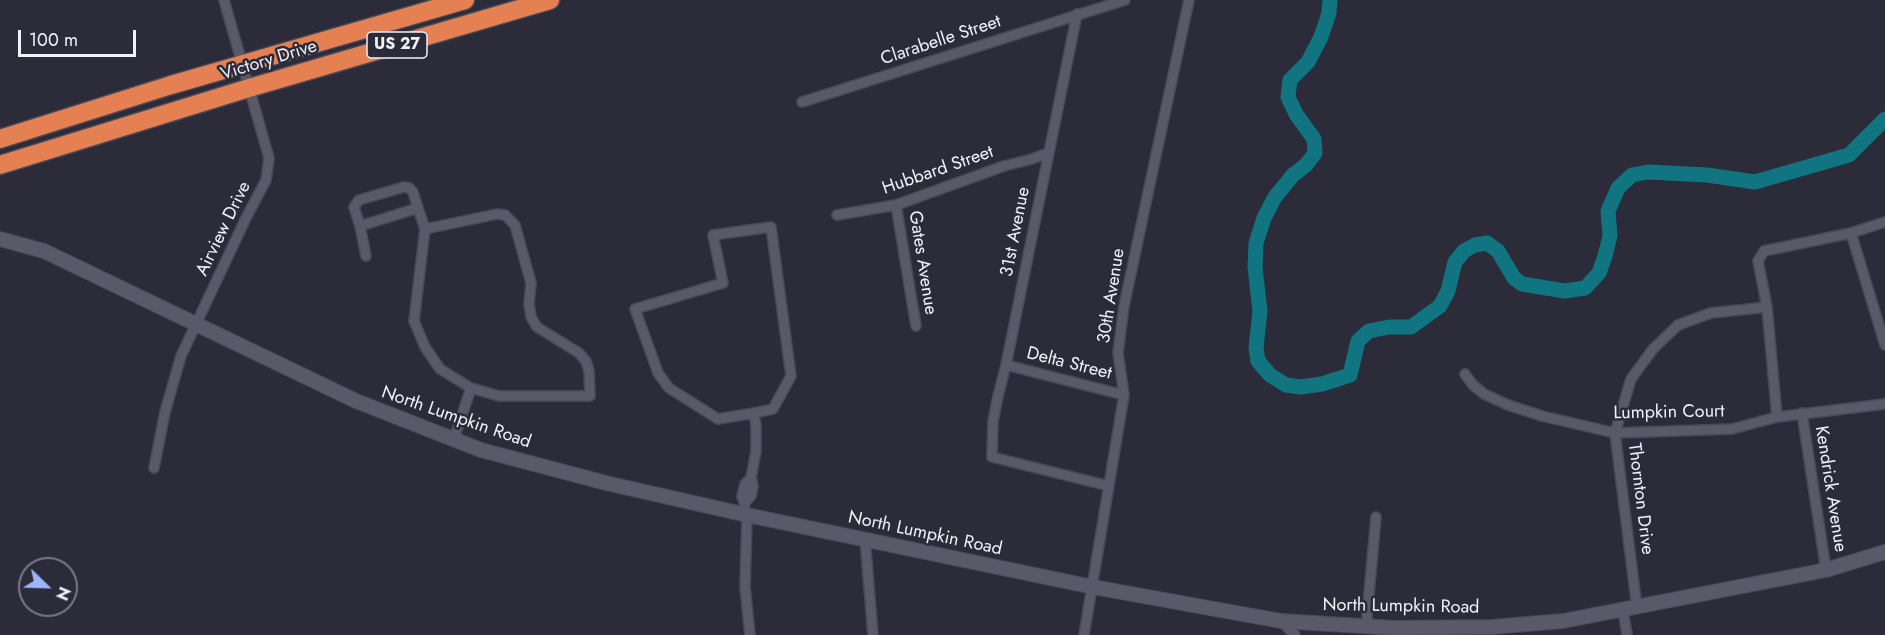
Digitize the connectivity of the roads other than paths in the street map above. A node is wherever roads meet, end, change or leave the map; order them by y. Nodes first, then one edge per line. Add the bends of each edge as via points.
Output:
1 (224, 0) edge
2 (465, 0) edge
3 (550, 0) edge
4 (1125, 0) edge
5 (1189, 0) edge
6 (1077, 14) junction
7 (242, 65) junction
8 (249, 88) junction
9 (802, 102) dead end
10 (0, 139) edge
11 (1048, 153) junction
12 (0, 165) edge
13 (896, 205) junction
14 (418, 208) junction
15 (837, 215) dead end
16 (1885, 222) edge
17 (360, 226) junction
18 (424, 229) junction
19 (1851, 233) junction
20 (0, 239) edge
21 (366, 256) dead end
22 (1767, 308) junction
23 (196, 323) junction
24 (916, 327) dead end
25 (1885, 345) edge
26 (1006, 365) junction
27 (1465, 374) dead end
28 (471, 388) junction
29 (1125, 395) junction
30 (1885, 404) edge
31 (753, 413) junction
32 (1802, 413) junction
33 (1777, 417) junction
34 (1615, 433) junction
35 (454, 439) junction
36 (154, 468) dead end
37 (1109, 486) junction
38 (745, 510) junction
39 (1376, 517) dead end
40 (865, 539) junction
41 (1885, 552) edge
42 (1826, 570) junction
43 (1093, 586) junction
44 (1637, 608) junction
45 (1623, 610) junction
46 (1281, 621) junction
47 (1368, 628) junction
48 (1392, 632) edge
49 (750, 635) edge
50 (873, 635) edge
51 (1084, 635) edge
52 (1295, 635) edge
53 (1626, 635) edge

1 - 7 street, Airview Drive
2 - 7 highway, Victory Drive / US 27
3 - 8 highway, Victory Drive / US 27
4 - 6 street, Clarabelle Street
5 - 29 street, 30th Avenue via 1124,306 1118,353
6 - 9 street, Clarabelle Street
6 - 11 street, 31st Avenue
7 - 8 street, Airview Drive
7 - 10 highway, Victory Drive / US 27
8 - 12 highway, Victory Drive / US 27
8 - 23 street, Airview Drive via 269,158 266,180
11 - 13 street, Hubbard Street
11 - 26 street, 31st Avenue
13 - 15 street, Hubbard Street
13 - 24 street, Gates Avenue
14 - 17 street
14 - 17 street via 413,192 404,187 359,200 354,207
14 - 18 street
16 - 19 street
17 - 21 street
18 - 28 street via 414,321 440,369
18 - 28 street via 497,214 511,219 531,284 531,317 537,327 579,352 590,370 590,396 498,396
19 - 22 street via 1764,251 1758,261
19 - 25 street
20 - 23 street, North Lumpkin Road via 44,251
22 - 33 street
22 - 34 street, Thornton Drive via 1711,313 1678,325 1630,379
23 - 35 street, North Lumpkin Road via 356,401
23 - 36 street, Airview Drive via 181,356
26 - 29 street, Delta Street
26 - 37 street, 31st Avenue via 993,422 992,457
27 - 34 street, Lumpkin Court via 1484,394 1508,405
28 - 35 street
29 - 37 street, 30th Avenue
30 - 32 street, Lumpkin Court
31 - 31 street via 773,409 791,376 771,227 713,236 723,283 635,309 658,373 669,388 718,419
31 - 38 street via 756,451 753,486
32 - 33 street, Lumpkin Court
32 - 42 street, Kendrick Avenue
33 - 34 street, Lumpkin Court via 1732,429
34 - 44 street, Thornton Drive
35 - 38 street, North Lumpkin Road via 481,450 606,483
37 - 43 street, 30th Avenue
38 - 40 street, North Lumpkin Road
38 - 49 street via 745,587
39 - 47 street
40 - 43 street, North Lumpkin Road
40 - 50 street
41 - 42 street, North Lumpkin Road
42 - 44 street, North Lumpkin Road
43 - 46 street, North Lumpkin Road
43 - 51 street, 30th Avenue
44 - 45 street, North Lumpkin Road
45 - 48 street, North Lumpkin Road via 1563,621
45 - 53 street
46 - 47 street, North Lumpkin Road
46 - 52 street
47 - 48 street, North Lumpkin Road

